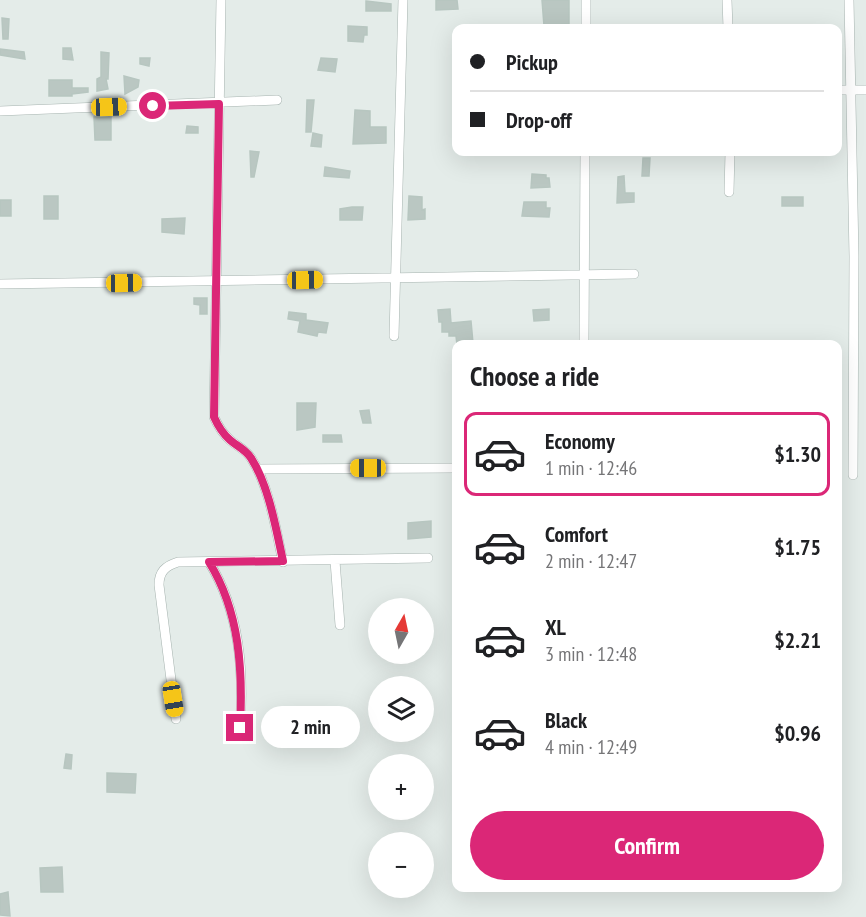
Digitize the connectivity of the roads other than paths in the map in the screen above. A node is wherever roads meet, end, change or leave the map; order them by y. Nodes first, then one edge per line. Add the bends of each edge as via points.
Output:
1 (221, 0) edge
2 (403, 0) edge
3 (586, 0) edge
4 (727, 0) edge
5 (849, 0) edge
6 (586, 24) edge
7 (728, 24) edge
8 (842, 90) edge
9 (850, 90) junction
10 (866, 90) edge
11 (277, 100) dead end
12 (219, 104) junction
13 (0, 111) edge
14 (585, 156) edge
15 (730, 156) edge
16 (729, 192) dead end
17 (634, 274) dead end
18 (584, 275) junction
19 (394, 278) junction
20 (216, 281) junction
21 (0, 284) edge
22 (394, 336) dead end
23 (584, 340) edge
24 (452, 468) edge
25 (257, 469) junction
26 (853, 475) dead end
27 (428, 558) dead end
28 (283, 561) junction
29 (335, 561) junction
30 (209, 562) junction
31 (340, 625) dead end
32 (176, 719) dead end
33 (240, 728) dead end

1 - 12 street
2 - 19 street
3 - 6 street
4 - 7 street
5 - 9 street
8 - 9 street
9 - 10 street
9 - 26 street
11 - 12 street
12 - 13 street
12 - 20 street
14 - 18 street
15 - 16 street
17 - 18 street
18 - 19 street
18 - 23 street
19 - 20 street
19 - 22 street
20 - 21 street
20 - 25 street via 214,417 220,431 244,448
24 - 25 street
25 - 28 street via 272,510
27 - 29 street
28 - 29 street
28 - 30 street
29 - 31 street
30 - 32 street via 178,562 168,566 159,578
30 - 33 street via 229,604 239,651 243,689

